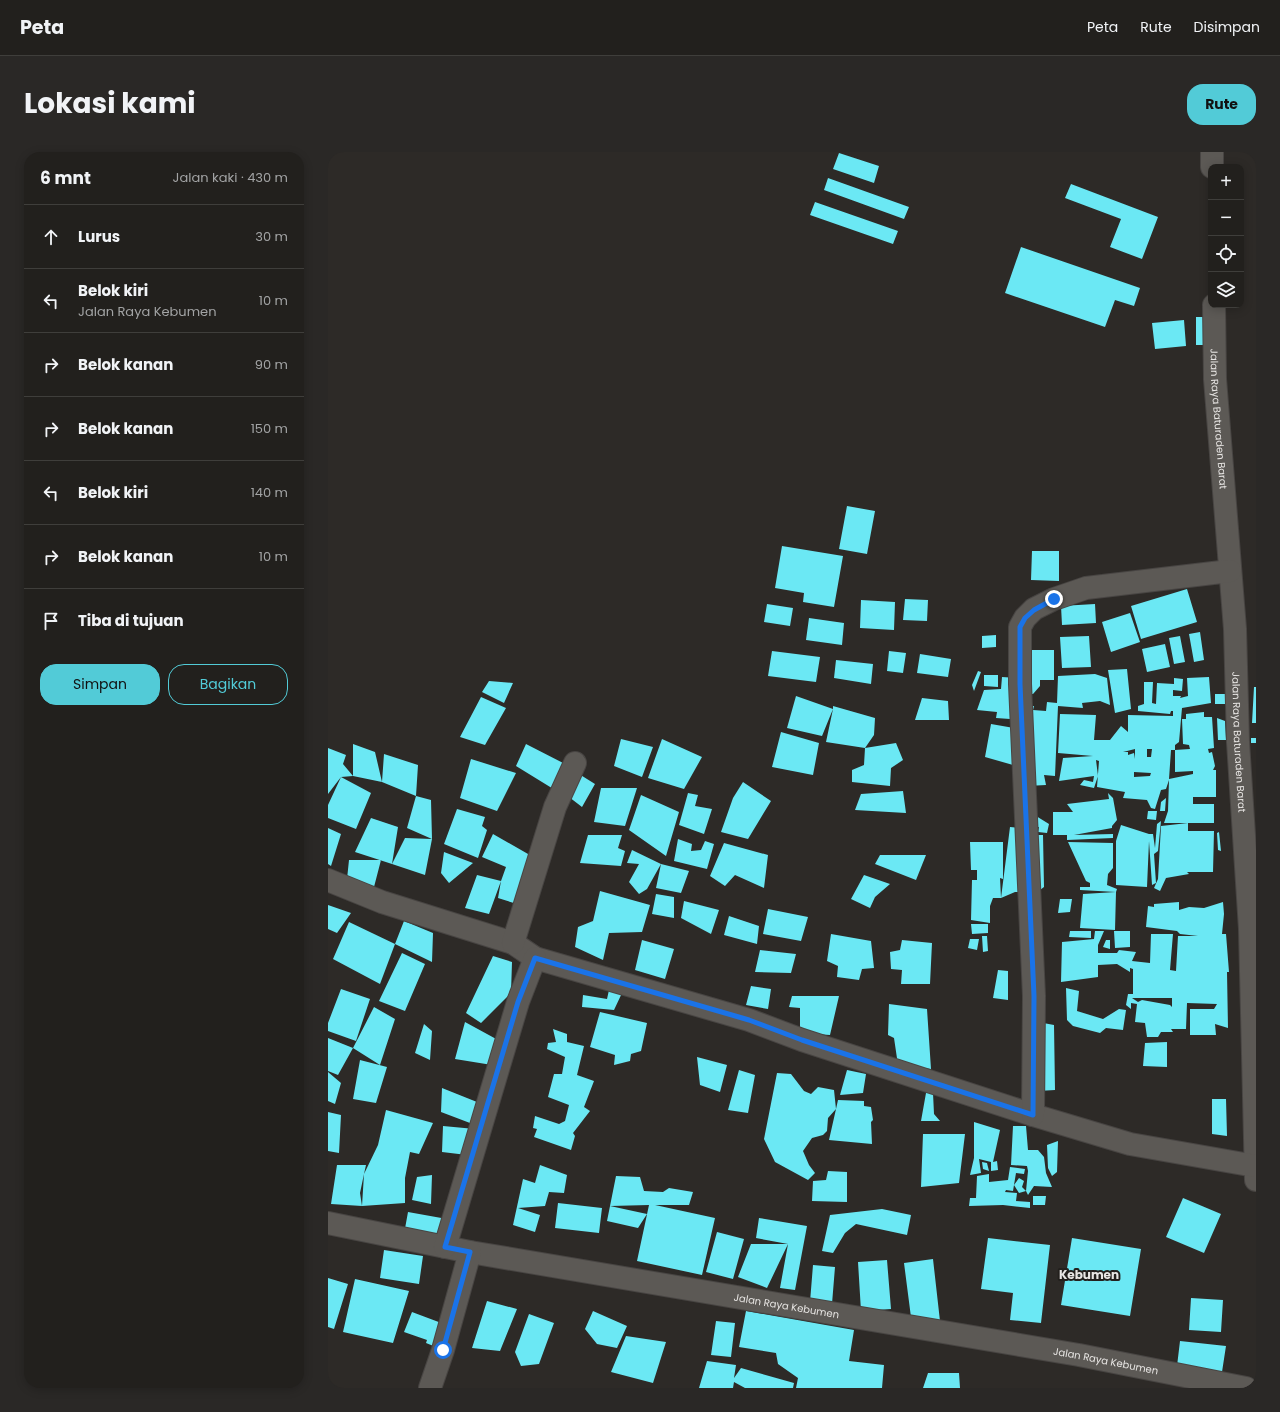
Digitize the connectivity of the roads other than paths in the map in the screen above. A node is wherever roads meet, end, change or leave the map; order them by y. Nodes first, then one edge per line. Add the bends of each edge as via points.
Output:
1 (1212, 152) edge
2 (1212, 164) edge
3 (1214, 308) edge
4 (1230, 571) junction
5 (1247, 743) edge
6 (575, 763) dead end
7 (328, 880) edge
8 (1253, 929) edge
9 (513, 943) junction
10 (535, 958) junction
11 (1033, 1115) junction
12 (1255, 1142) edge
13 (1255, 1173) edge
14 (328, 1223) edge
15 (445, 1247) junction
16 (470, 1252) junction
17 (430, 1388) edge
18 (1246, 1388) edge

1 - 2 street
3 - 4 street, Jalan Raya Baturaden Barat via 1215,379
4 - 5 street, Jalan Raya Baturaden Barat
4 - 11 street via 1086,588 1054,599 1034,610 1020,627 1020,684 1034,996
5 - 8 street, Jalan Raya Baturaden Barat
6 - 9 street via 555,807
7 - 9 street via 382,902
8 - 12 street, Jalan Raya Baturaden Barat
9 - 10 street
10 - 11 street via 749,1020 802,1040
10 - 15 street via 518,1002
11 - 13 street via 1130,1144
12 - 13 street, Jalan Raya Baturaden Barat
14 - 15 street, Jalan Raya Kebumen
15 - 16 street, Jalan Raya Kebumen
16 - 17 street
16 - 18 street, Jalan Raya Kebumen via 1078,1355

